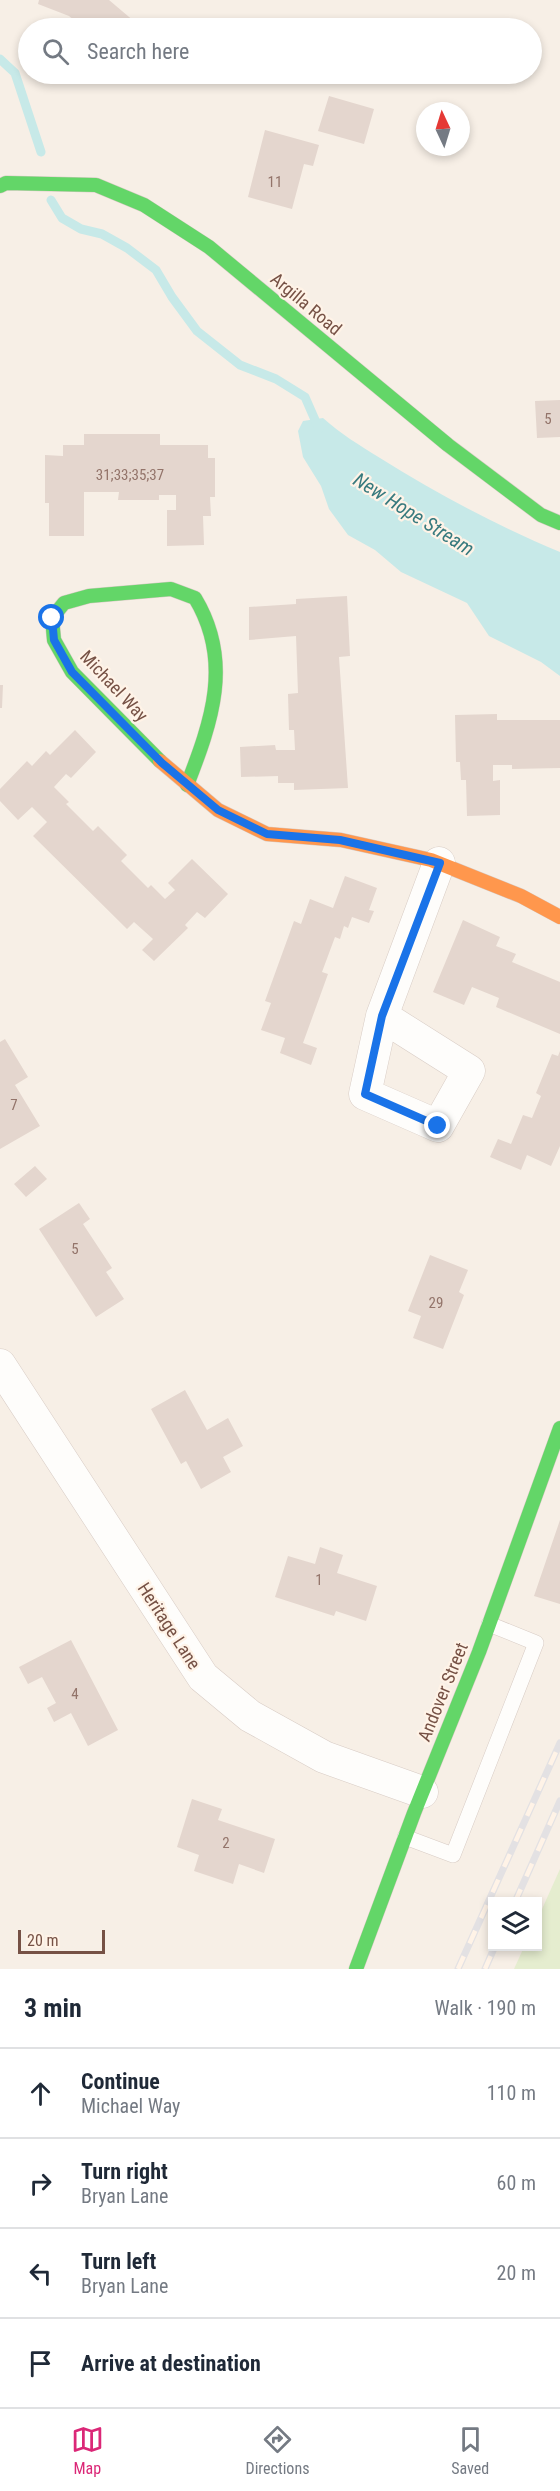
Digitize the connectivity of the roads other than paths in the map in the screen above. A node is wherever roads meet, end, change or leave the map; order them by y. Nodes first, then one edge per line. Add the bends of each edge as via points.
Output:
1 (0, 186) edge
2 (560, 523) edge
3 (187, 785) junction
4 (440, 863) junction
5 (560, 917) edge
6 (382, 1016) dead end
7 (0, 1365) edge
8 (560, 1428) edge
9 (555, 1459) edge
10 (489, 1624) junction
11 (422, 1792) junction
12 (405, 1837) junction
13 (357, 1969) edge

1 - 2 street, Argilla Road via 54,182 96,185 144,205 209,247 448,445 541,515
3 - 3 street, Michael Way via 215,708 212,630 195,598 171,589 89,596 64,603 52,618 54,640 72,672
3 - 4 street, Michael Way via 218,810 267,834 340,840
4 - 5 street, Michael Way via 521,896
4 - 6 street
7 - 11 street, Heritage Lane via 202,1677 250,1716 324,1757
8 - 9 street, Andover Street
9 - 10 street, Andover Street
10 - 11 street, Andover Street
10 - 12 lane via 536,1643 489,1768 453,1855
11 - 12 street, Andover Street
12 - 13 street, Andover Street

